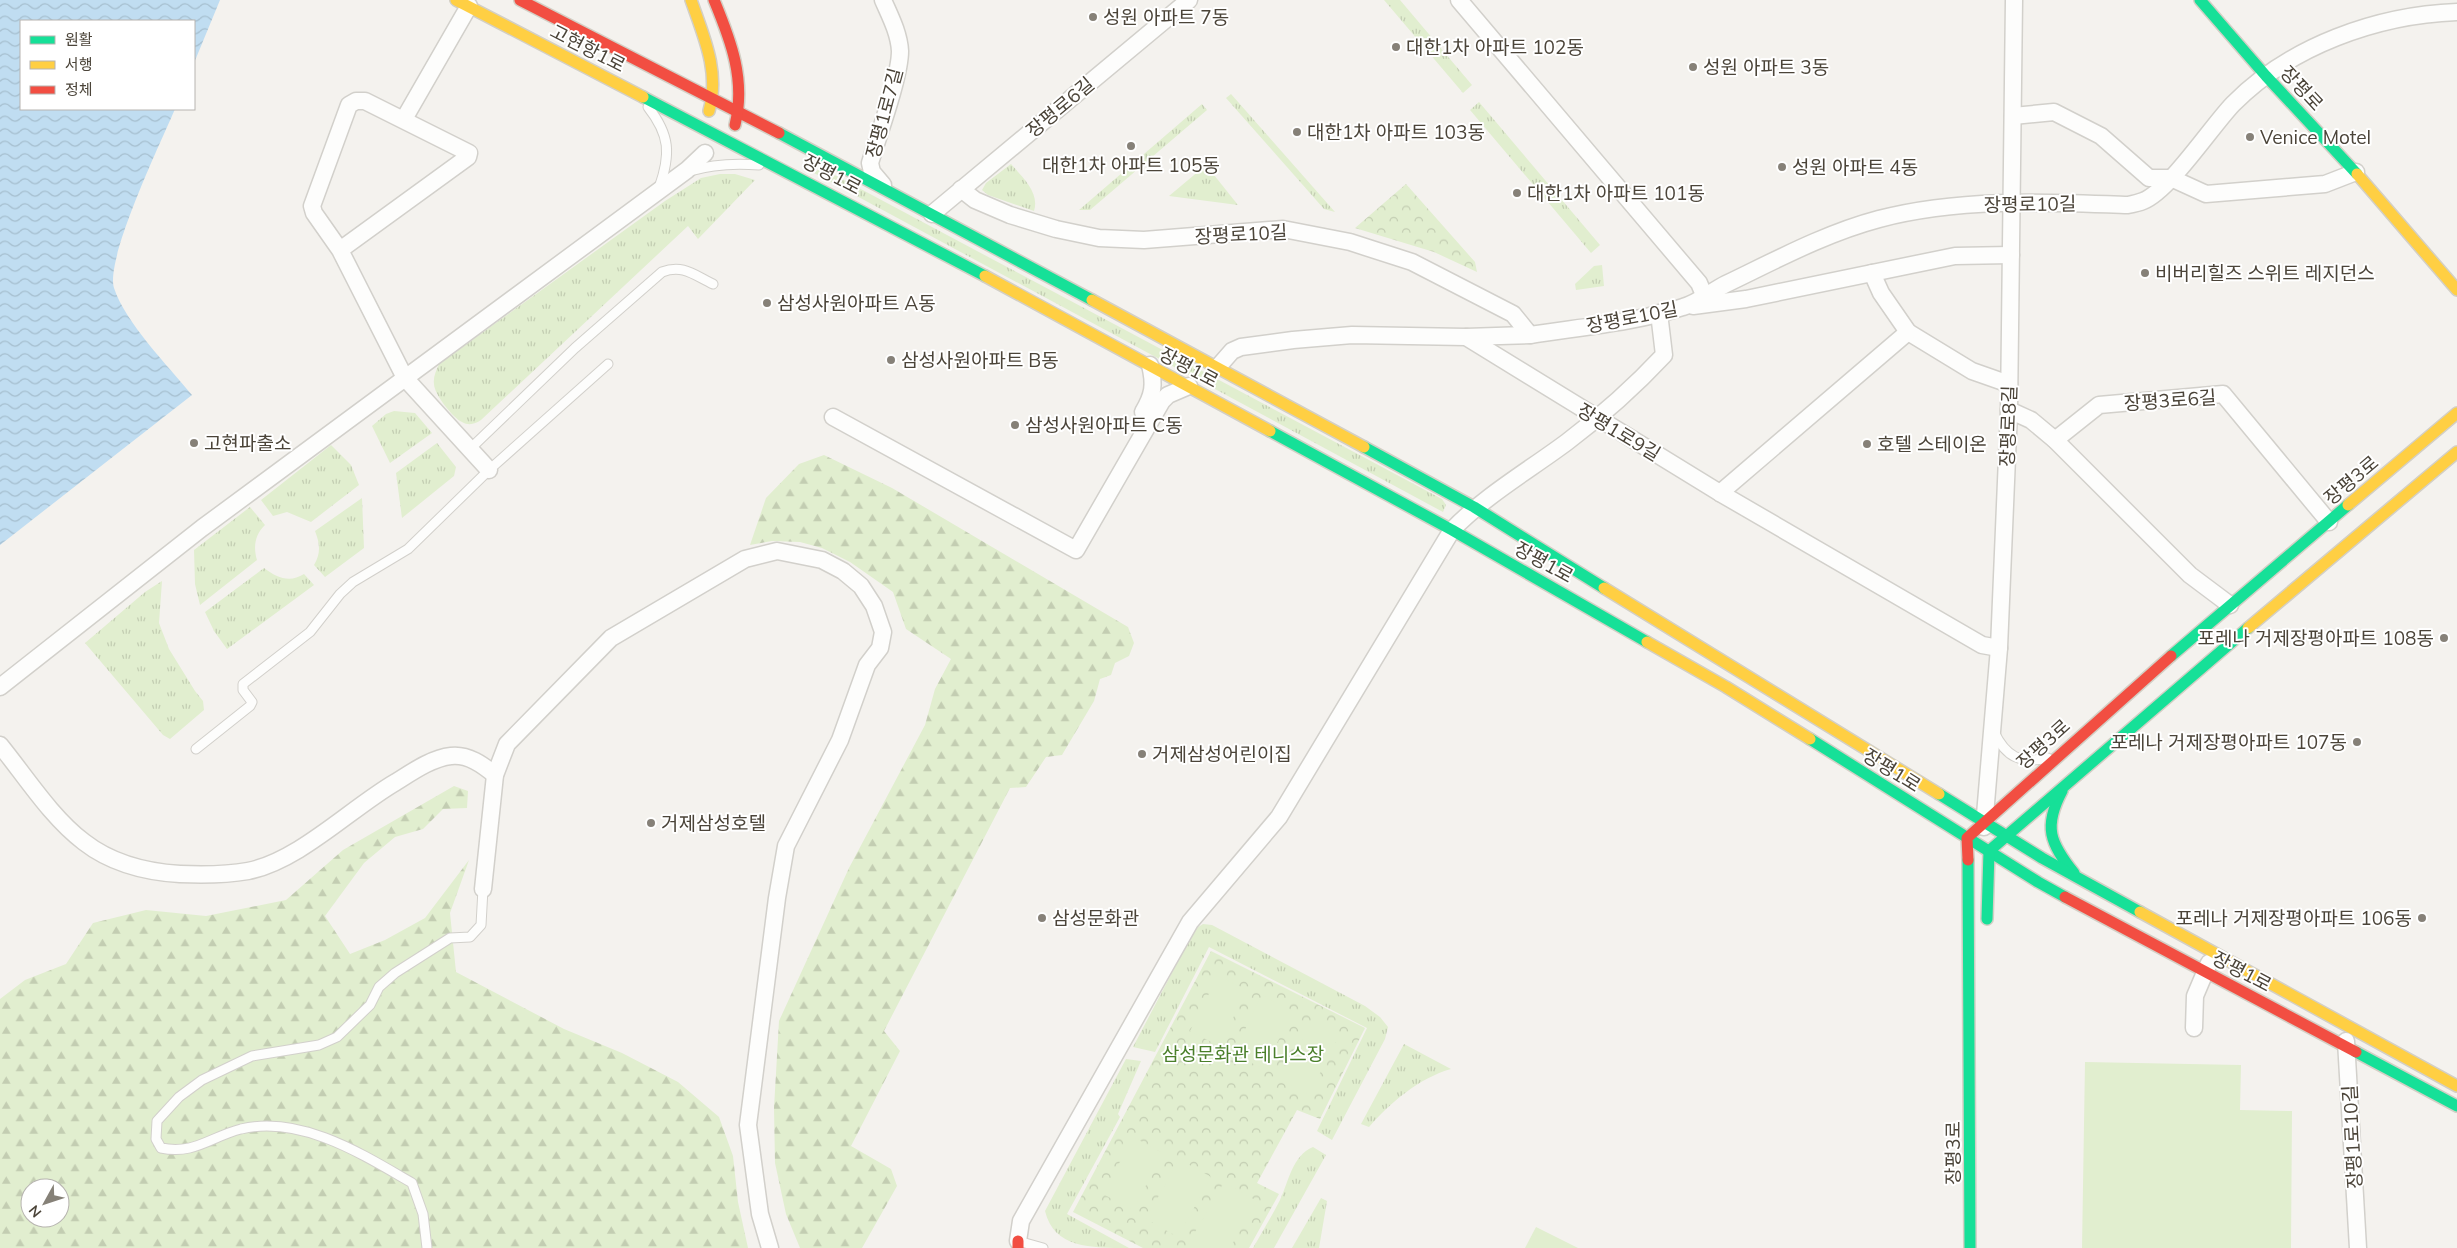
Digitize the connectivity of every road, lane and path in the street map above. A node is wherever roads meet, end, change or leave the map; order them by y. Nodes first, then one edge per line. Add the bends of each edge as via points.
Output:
1 (520, 0) edge
2 (691, 0) edge
3 (714, 0) edge
4 (883, 0) edge
5 (1189, 0) edge
6 (1459, 0) edge
7 (2014, 0) edge
8 (2200, 0) edge
9 (2456, 0) edge
10 (462, 3) edge
11 (2457, 6) edge
12 (2457, 12) edge
13 (735, 63) junction
14 (2266, 76) junction
15 (632, 90) junction
16 (749, 90) dead end
17 (714, 99) junction
18 (761, 110) dead end
19 (740, 112) junction
20 (2013, 116) junction
21 (404, 119) junction
22 (704, 127) junction
23 (788, 138) junction
24 (730, 140) junction
25 (705, 153) junction
26 (784, 169) junction
27 (2356, 172) junction
28 (683, 173) junction
29 (2171, 178) junction
30 (961, 189) junction
31 (658, 192) junction
32 (890, 192) junction
33 (2011, 204) junction
34 (932, 214) junction
35 (340, 250) junction
36 (2011, 255) junction
37 (1872, 272) junction
38 (713, 284) dead end
39 (2457, 290) edge
40 (1704, 295) junction
41 (1685, 307) junction
42 (1659, 313) junction
43 (1908, 332) junction
44 (1530, 335) junction
45 (1466, 337) junction
46 (424, 364) junction
47 (608, 364) dead end
48 (1150, 365) junction
49 (1218, 367) junction
50 (405, 378) junction
51 (2009, 384) junction
52 (1189, 386) junction
53 (385, 392) junction
54 (423, 398) junction
55 (2009, 410) junction
56 (2457, 413) edge
57 (832, 417) dead end
58 (1595, 418) junction
59 (2055, 440) junction
60 (470, 449) junction
61 (2457, 452) edge
62 (489, 470) junction
63 (1720, 493) junction
64 (1474, 507) junction
65 (2329, 522) junction
66 (1452, 530) junction
67 (1072, 548) junction
68 (2230, 605) junction
69 (1999, 648) junction
70 (0, 687) edge
71 (1992, 728) junction
72 (0, 745) edge
73 (196, 749) dead end
74 (2055, 757) junction
75 (495, 775) junction
76 (2066, 784) junction
77 (1984, 822) junction
78 (2006, 836) junction
79 (1967, 838) junction
80 (1989, 851) junction
81 (2078, 878) junction
82 (483, 889) joint
83 (1987, 931) dead end
84 (2213, 952) junction
85 (2205, 971) junction
86 (2346, 1026) junction
87 (2194, 1028) dead end
88 (2347, 1047) junction
89 (2457, 1086) edge
90 (2457, 1106) edge
91 (1018, 1244) edge
92 (427, 1248) edge
93 (770, 1248) edge
94 (1043, 1248) edge
95 (1970, 1248) edge
96 (2358, 1248) edge

1 - 17 street, 고현항1로
2 - 17 street via 716,86
3 - 13 street
4 - 32 street, 장평1로7길 via 896,29 900,52 870,163 874,176
5 - 30 street, 장평로6길
6 - 40 street via 1699,283
7 - 20 street, 장평로8길
8 - 14 street, 장평로
9 - 11 street
10 - 15 street, 고현항1로
10 - 21 street
12 - 14 street, 장평로10길 via 2380,22 2328,39
13 - 16 street
13 - 19 street via 741,82
14 - 27 street, 장평로
14 - 29 street, 장평로10길 via 2234,104
15 - 22 street, 고현항1로
15 - 31 lane via 664,130 667,159
17 - 19 street, 고현항1로
17 - 22 street
18 - 23 street
19 - 23 street, 고현항1로
19 - 24 street
20 - 29 street via 2054,112 2101,136 2149,178
20 - 33 street, 장평로8길
21 - 35 street via 365,100 349,105 312,206
21 - 35 street via 468,151 470,156
22 - 24 street, 고현항1로
22 - 25 street
23 - 32 street, 장평1로
24 - 25 street
24 - 26 street, 장평1로
25 - 28 street
26 - 28 lane via 732,163
26 - 48 street, 장평1로
27 - 29 street via 2325,184 2206,194
27 - 39 street, 장평로
28 - 31 street
29 - 33 street, 장평로10길 via 2159,191 2143,201 2128,205
30 - 34 street, 장평로6길
30 - 44 street, 장평로10길 via 975,200 1010,215 1056,230 1099,238 1144,240 1283,228 1350,242 1412,262 1513,314
31 - 46 street
32 - 34 street, 장평1로
33 - 36 street, 장평로8길
33 - 40 street, 장평로10길 via 1939,207 1879,219 1835,234
34 - 49 street, 장평1로
35 - 50 street
36 - 37 street via 1955,256
36 - 51 street, 장평로8길
37 - 41 street via 1746,299
37 - 43 street via 1881,293
38 - 60 lane via 683,269 662,272
40 - 41 street, 장평로10길
41 - 42 street, 장평로10길
42 - 44 street, 장평로10길
42 - 58 street via 1664,355
43 - 51 street via 1972,371
43 - 63 street
44 - 45 street
45 - 49 street via 1352,336 1294,340 1241,347 1232,351
45 - 58 street, 장평1로9길
46 - 50 street
46 - 54 street via 420,379
47 - 62 lane
48 - 52 street, 장평1로
48 - 67 street via 1154,380 1152,396
49 - 64 street, 장평1로
50 - 53 street
50 - 54 street
51 - 55 street, 장평로8길
52 - 66 street, 장평1로
52 - 67 street via 1162,401
53 - 54 street via 401,391
53 - 70 street via 202,528
54 - 60 street
55 - 59 street via 2031,420
55 - 69 street, 장평로8길
56 - 65 street, 장평3로
57 - 67 street
58 - 63 street, 장평1로9길
58 - 64 street via 1568,441
59 - 65 street, 장평3로6길 via 2099,406 2223,394
59 - 68 street via 2190,575
60 - 62 street
61 - 76 street
62 - 73 lane via 408,549 353,582 310,632 244,684 243,690 252,702 250,706
63 - 69 street, 장평1로9길 via 1982,645
64 - 66 street
64 - 77 street, 장평1로
65 - 68 street, 장평3로
66 - 79 street, 장평1로 via 1726,687
66 - 91 street via 1279,817 1190,922 1021,1221
68 - 74 street, 장평3로
69 - 71 street, 장평로8길
71 - 74 lane via 2002,748 2010,755 2023,760
71 - 77 street, 장평로8길
72 - 75 street via 58,817 84,842 116,861 143,870 174,874 213,876 249,871 271,862 318,836 372,796 434,761 451,756 467,758 482,764
74 - 77 street, 장평3로
75 - 82 street
75 - 93 street via 507,744 611,638 745,559 777,551 822,560 843,571 860,586 874,606 883,632 880,648 867,665 840,740 786,846 777,898 748,1124 760,1214
76 - 78 street
76 - 81 street via 2050,813 2049,826 2052,840
77 - 78 street, 장평1로
77 - 79 street, 장평3로
77 - 80 street, 장평로8길
78 - 80 street
78 - 81 street, 장평1로
79 - 80 street, 장평1로
79 - 95 street, 장평3로 via 1970,888
80 - 83 street
80 - 85 street, 장평1로 via 2038,882
81 - 84 street, 장평1로
82 - 92 lane via 481,925 470,936 450,938 395,973 337,1037 319,1045 252,1056 226,1067 179,1096 157,1121 156,1139 161,1148 176,1151 189,1150 212,1138 241,1129 270,1125 343,1145 412,1183 423,1214
84 - 85 street
84 - 86 street, 장평1로
85 - 87 street via 2195,996
85 - 88 street, 장평1로
86 - 88 street, 장평1로10길
86 - 89 street, 장평1로
88 - 90 street, 장평1로
88 - 96 street, 장평1로10길
91 - 94 lane

